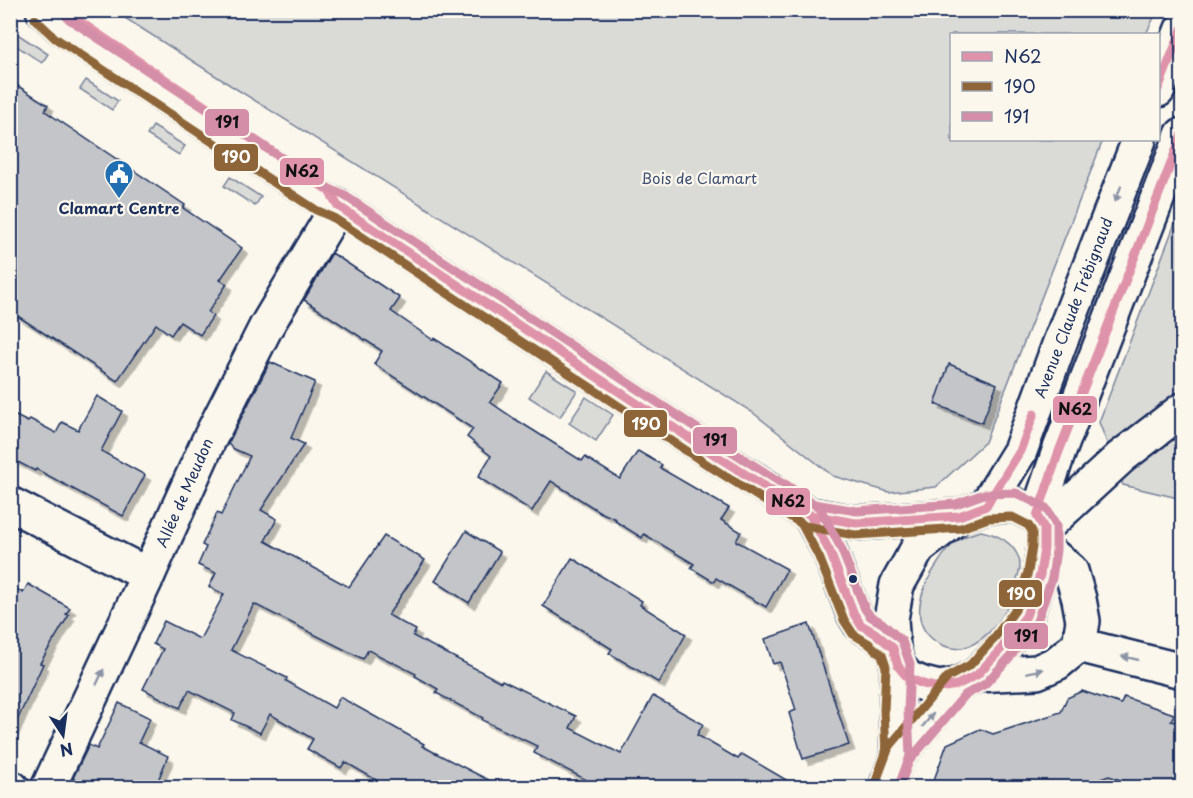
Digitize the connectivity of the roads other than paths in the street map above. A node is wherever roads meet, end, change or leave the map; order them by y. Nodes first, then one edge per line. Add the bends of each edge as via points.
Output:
1 (43, 10) edge
2 (54, 10) edge
3 (1182, 28) edge
4 (1160, 85) edge
5 (1182, 135) edge
6 (1139, 141) edge
7 (338, 206) junction
8 (1182, 410) edge
9 (10, 504) edge
10 (973, 511) junction
11 (810, 515) junction
12 (1042, 531) junction
13 (148, 575) junction
14 (1078, 645) junction
15 (896, 657) junction
16 (1182, 670) edge
17 (967, 680) junction
18 (898, 755) junction
19 (48, 788) edge
20 (886, 788) edge

1 - 7 street via 62,28
2 - 7 street via 70,15 298,169 329,191
3 - 4 street
5 - 12 street via 1058,454
6 -> 10 street, Avenue Claude Trébignaud via 1020,451
7 - 11 street
7 - 13 street, Allée de Meudon via 266,327
8 - 12 street via 1121,457
9 - 13 street
10 - 11 street via 856,523
10 - 12 street via 1015,505
10 - 15 street via 918,548 897,585 891,619
11 - 15 street via 830,552 854,614
12 - 14 street via 1071,571 1083,621
12 - 17 street via 1040,575 1026,616 1001,649
19 -> 13 street, Allée de Meudon
16 -> 14 street
17 -> 14 street via 1038,672 1057,663
15 - 17 street via 908,678 923,684 939,688
15 - 18 street
18 -> 17 street
18 - 20 street

